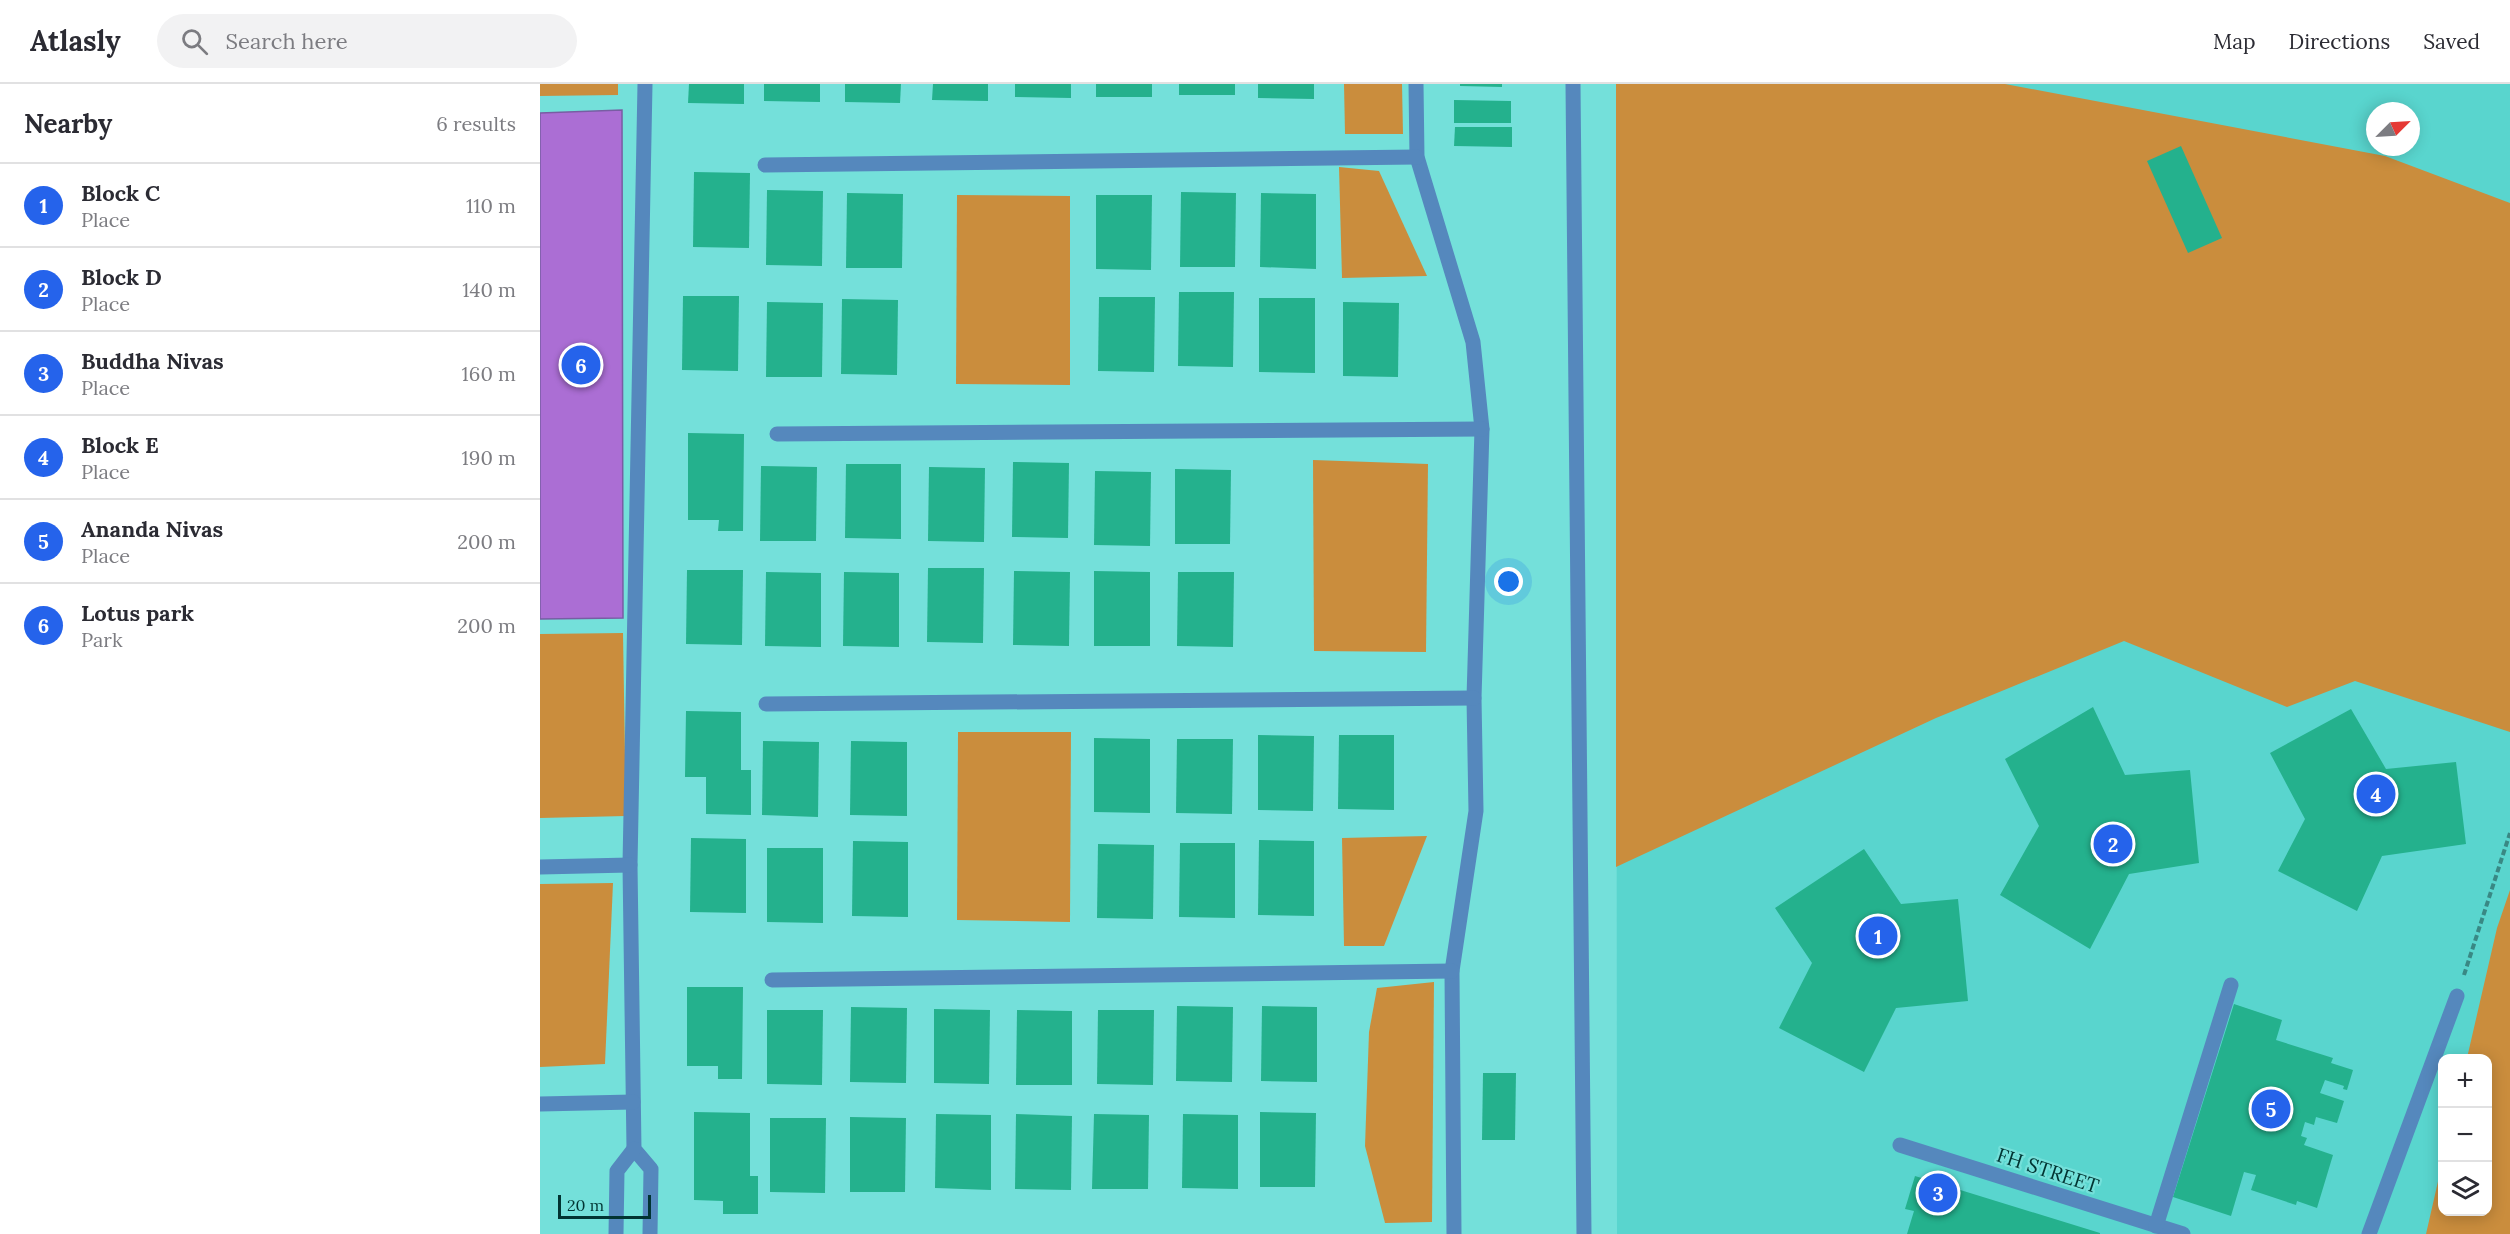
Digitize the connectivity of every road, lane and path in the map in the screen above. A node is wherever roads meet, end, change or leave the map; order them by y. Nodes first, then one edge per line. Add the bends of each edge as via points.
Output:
1 (645, 84) edge
2 (1416, 84) edge
3 (1574, 84) edge
4 (1417, 157) junction
5 (765, 165) dead end
6 (1482, 429) junction
7 (777, 434) dead end
8 (1474, 698) junction
9 (766, 704) dead end
10 (2510, 833) edge
11 (630, 865) junction
12 (540, 867) edge
13 (1452, 971) junction
14 (772, 980) dead end
15 (2231, 985) dead end
16 (2457, 996) joint
17 (633, 1102) junction
18 (540, 1104) edge
19 (1900, 1145) dead end
20 (634, 1149) junction
21 (2157, 1226) junction
22 (616, 1234) edge
23 (650, 1234) edge
24 (1454, 1234) edge
25 (1584, 1234) edge
26 (2183, 1234) edge
27 (2369, 1234) edge

1 - 11 street
2 - 4 street
3 - 25 street
4 - 5 street
4 - 6 street via 1473,342
6 - 7 street
6 - 8 street
8 - 9 street
8 - 13 street via 1476,811
10 - 16 path
11 - 12 street
11 - 17 street
13 - 14 street
13 - 24 street
15 - 21 street
16 - 27 street
17 - 18 street
17 - 20 street
19 - 21 street, FH STREET
20 - 22 street via 617,1171
20 - 23 street via 651,1169
21 - 26 street, FH STREET

